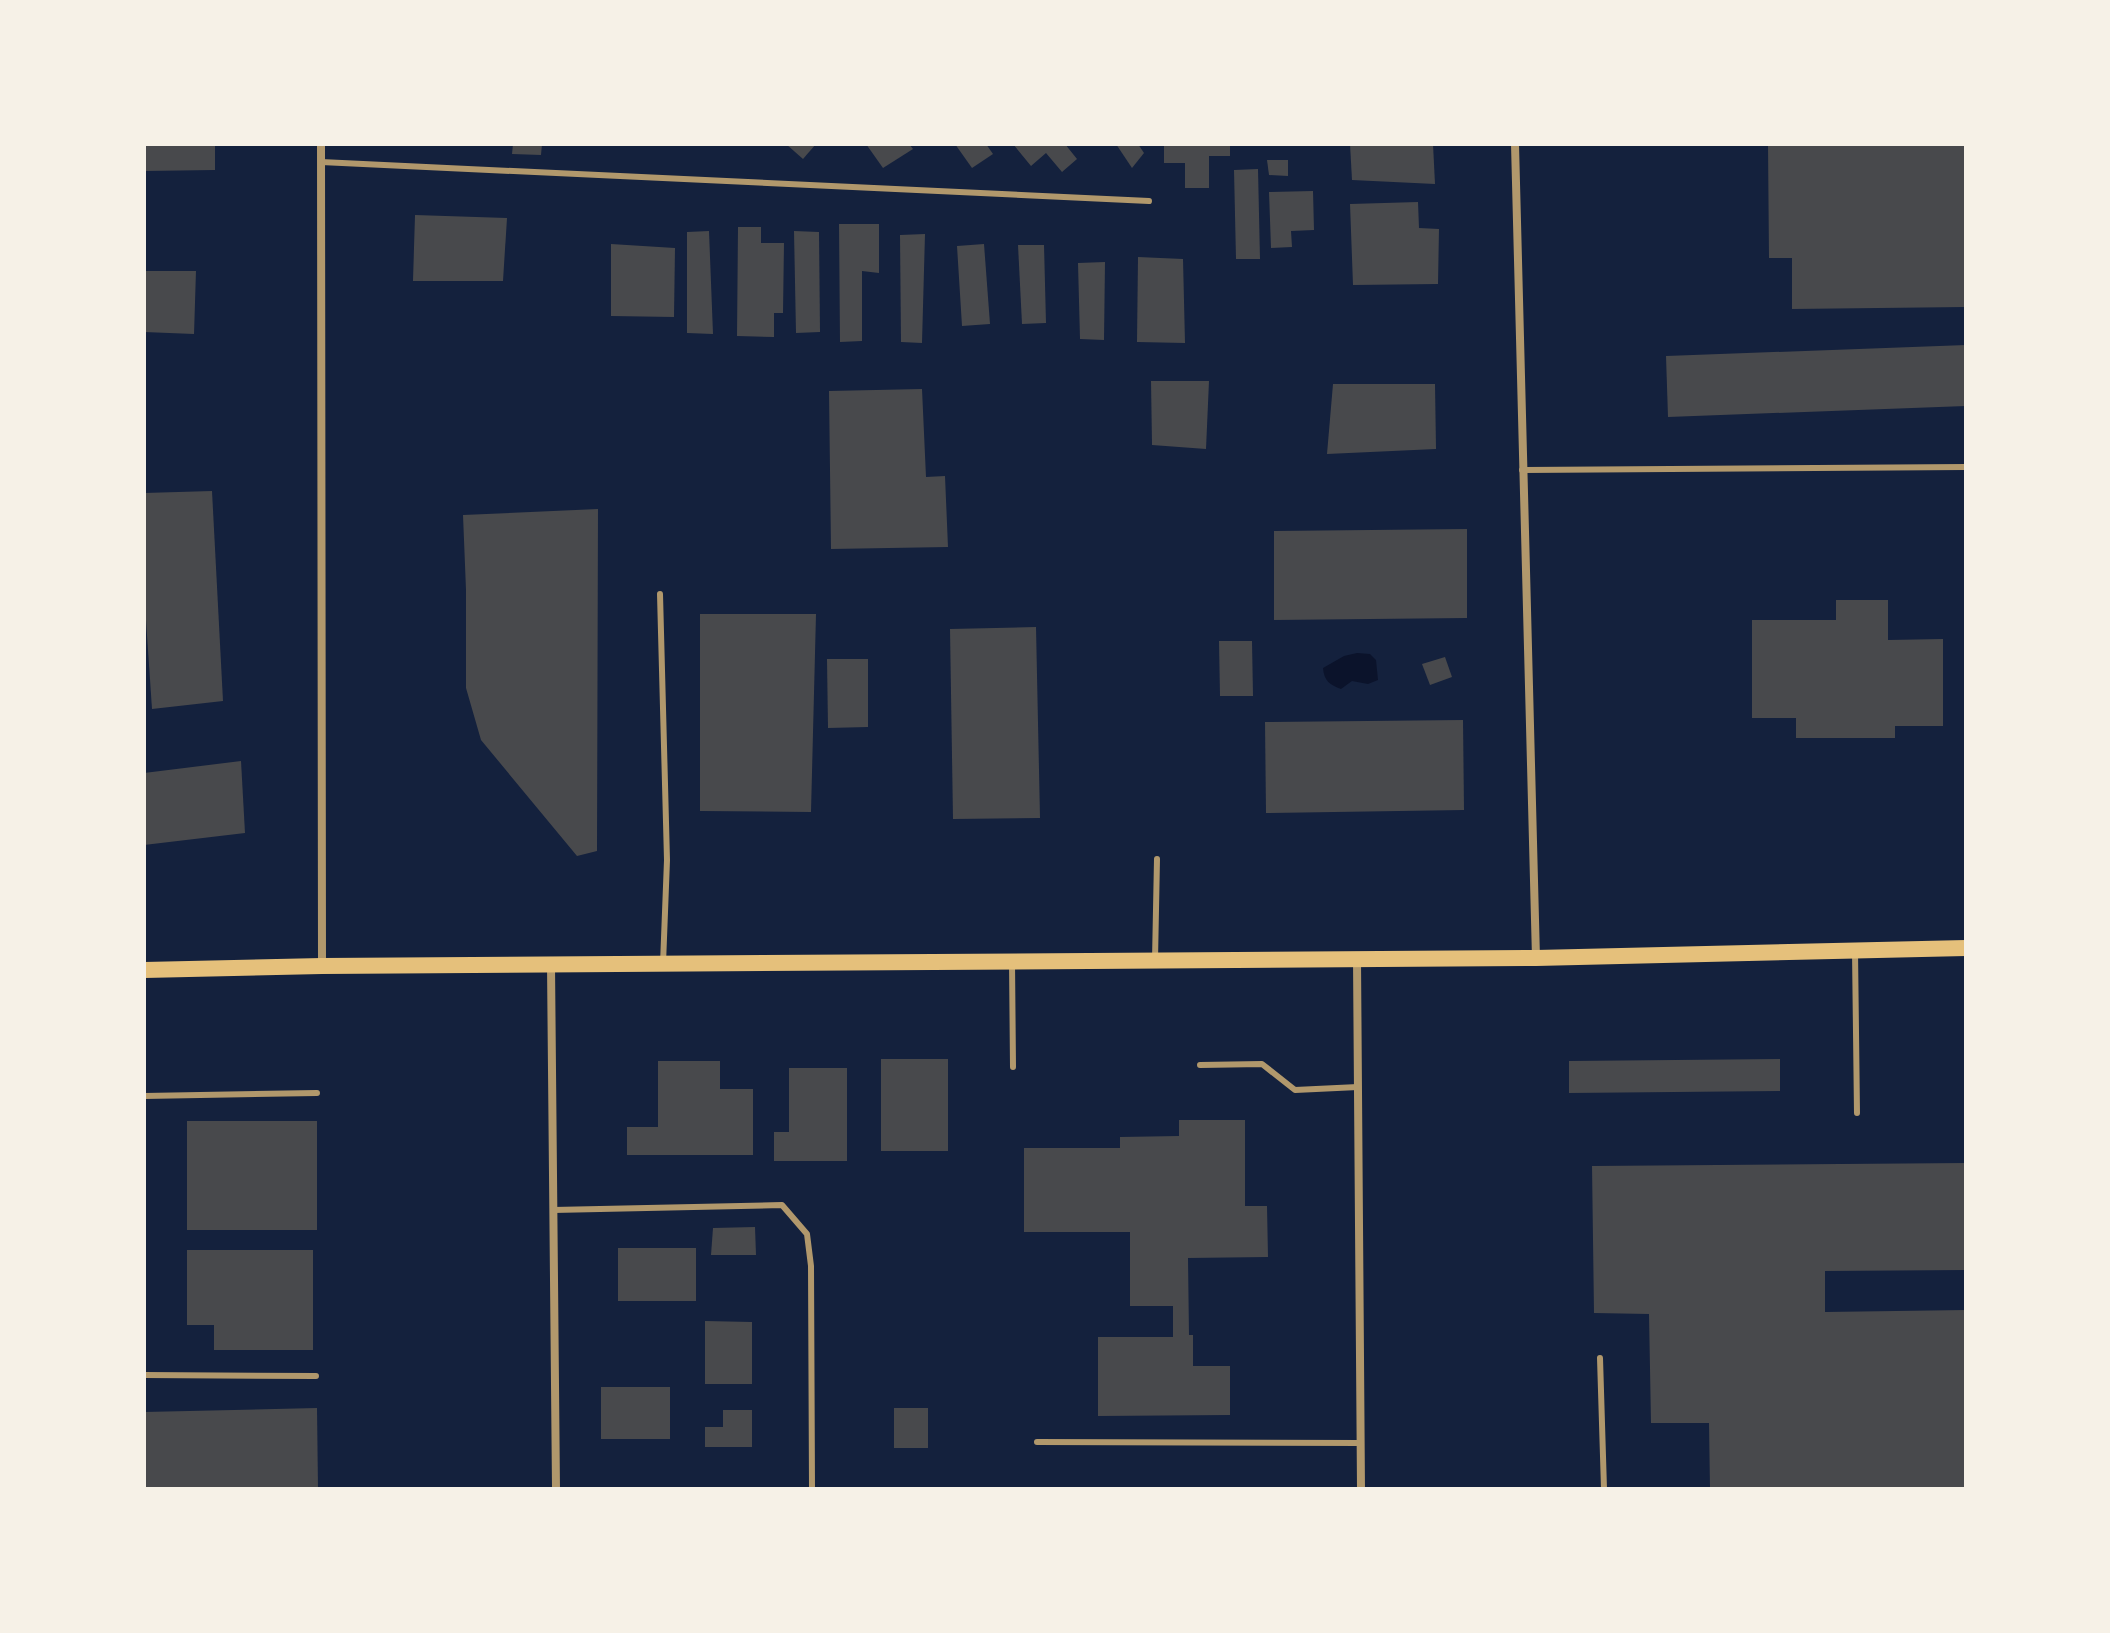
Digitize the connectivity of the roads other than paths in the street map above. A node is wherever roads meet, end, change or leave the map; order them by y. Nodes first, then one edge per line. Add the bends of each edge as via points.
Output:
1 (321, 144) edge
2 (1515, 144) edge
3 (321, 162) junction
4 (1149, 201) dead end
5 (1966, 467) edge
6 (1522, 470) junction
7 (660, 594) dead end
8 (1157, 859) dead end
9 (1966, 948) edge
10 (1855, 951) junction
11 (1536, 958) junction
12 (1357, 959) junction
13 (1155, 960) junction
14 (1012, 962) junction
15 (551, 964) junction
16 (663, 964) junction
17 (322, 966) junction
18 (144, 970) edge
19 (1200, 1065) dead end
20 (1013, 1067) dead end
21 (1358, 1087) junction
22 (317, 1093) dead end
23 (144, 1096) edge
24 (1857, 1113) dead end
25 (553, 1210) junction
26 (1600, 1358) dead end
27 (144, 1375) edge
28 (316, 1376) dead end
29 (1037, 1442) dead end
30 (1361, 1443) junction
31 (556, 1489) edge
32 (812, 1489) edge
33 (1361, 1489) edge
34 (1604, 1489) edge

1 - 3 street
2 - 6 street
3 - 4 lane
3 - 17 street
5 - 6 lane
6 - 11 street
7 - 16 lane via 667,860
8 - 13 lane
9 - 10 main road
10 - 11 main road
10 - 24 lane
11 - 12 main road
12 - 13 main road
12 - 21 street
13 - 14 main road
14 - 16 main road
14 - 20 lane
15 - 16 main road
15 - 17 main road
15 - 25 street
17 - 18 main road
19 - 21 lane via 1262,1064 1295,1090
21 - 30 street
22 - 23 lane
25 - 31 street
25 - 32 lane via 782,1205 807,1234 811,1266
26 - 34 lane
27 - 28 lane
29 - 30 lane
30 - 33 street

